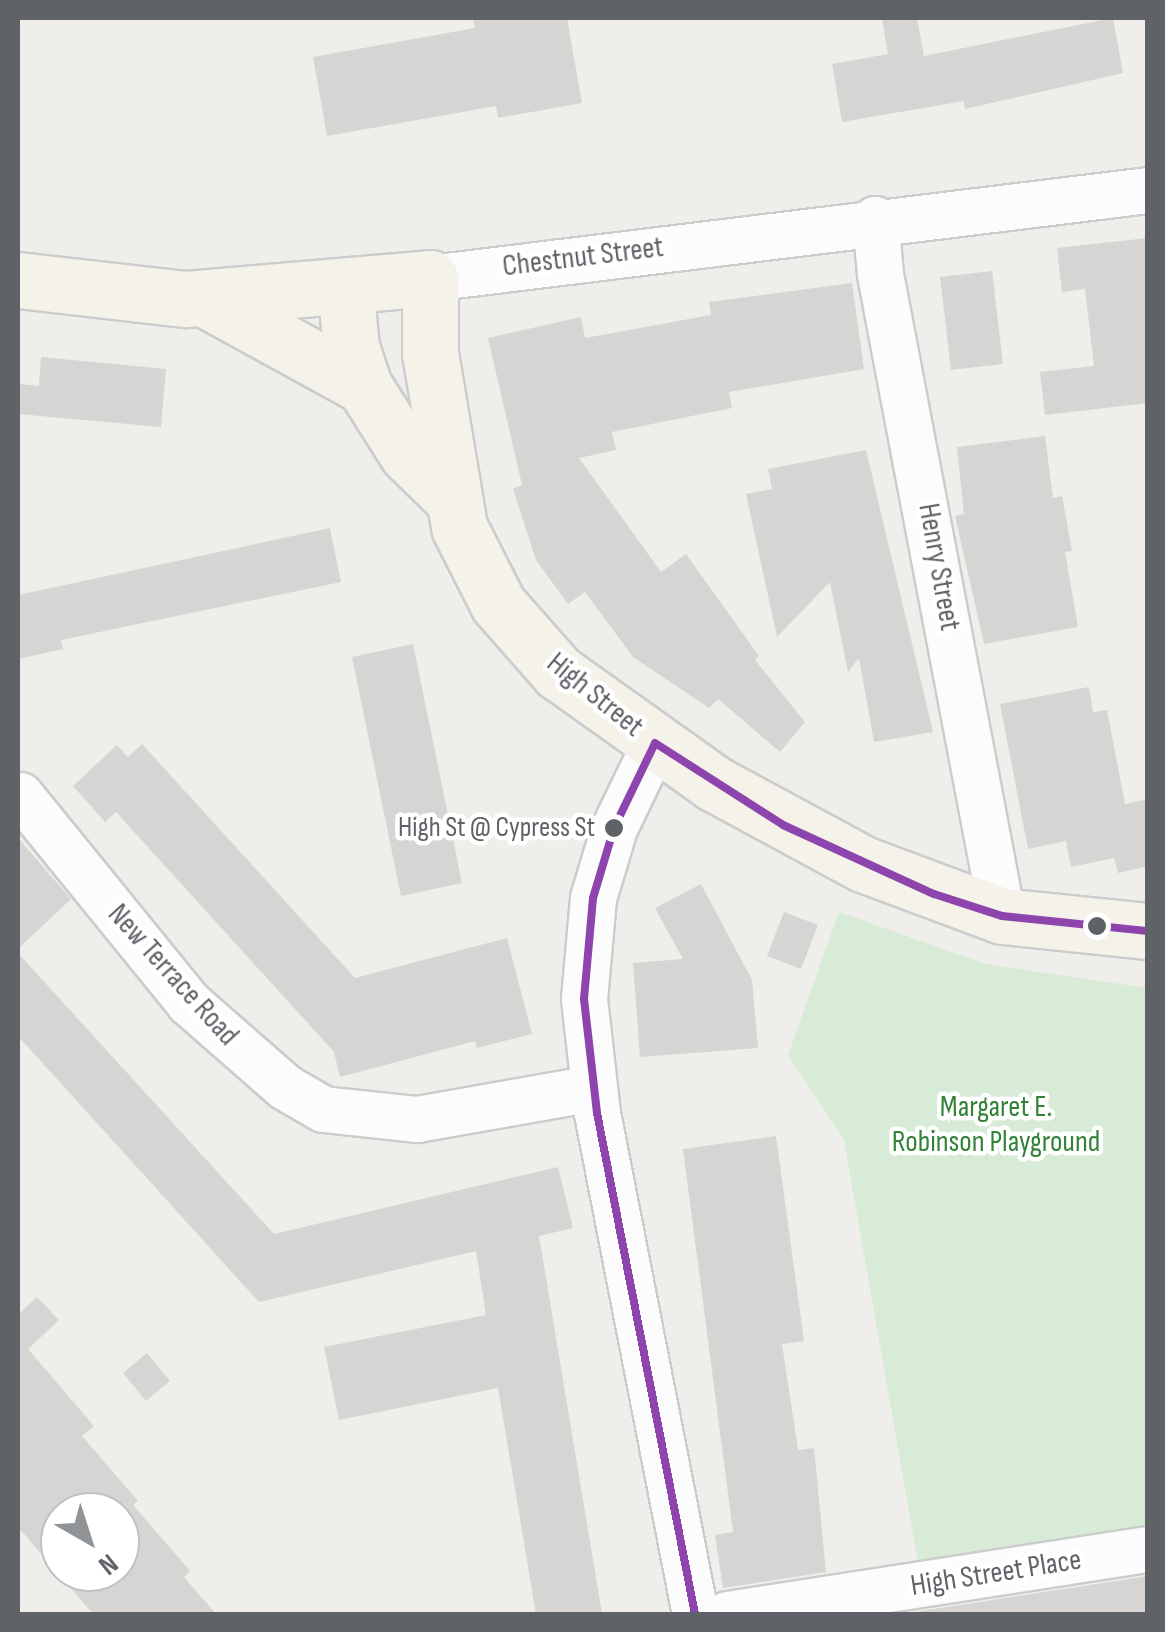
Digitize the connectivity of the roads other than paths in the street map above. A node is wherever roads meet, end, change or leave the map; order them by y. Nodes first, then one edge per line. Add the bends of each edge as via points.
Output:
1 (1148, 190) edge
2 (875, 219) junction
3 (430, 278) junction
4 (18, 280) edge
5 (344, 286) junction
6 (203, 298) junction
7 (364, 386) junction
8 (451, 497) junction
9 (654, 743) junction
10 (18, 795) edge
11 (1002, 916) junction
12 (1148, 930) edge
13 (593, 1088) junction
14 (1148, 1549) edge
15 (695, 1614) edge
16 (727, 1614) edge

1 - 2 street, Chestnut Street
2 - 3 street, Chestnut Street
2 - 11 street, Henry Street
3 - 5 main road, Chestnut Street
3 - 8 main road, High Street via 430,353
4 - 6 main road, Chestnut Street
5 - 6 main road, Chestnut Street
5 - 7 main road, High Street
6 - 7 main road
7 - 8 main road, High Street via 407,454
8 - 9 main road, High Street via 498,604 558,672
9 - 11 main road via 783,825 934,894
9 - 13 street, High Street via 614,828 593,898 584,1000
10 - 13 street, New Terrace Road via 188,1002 285,1088 324,1108 417,1119
11 - 12 main road
13 - 15 street, High Street
14 - 16 street, High Street Place

